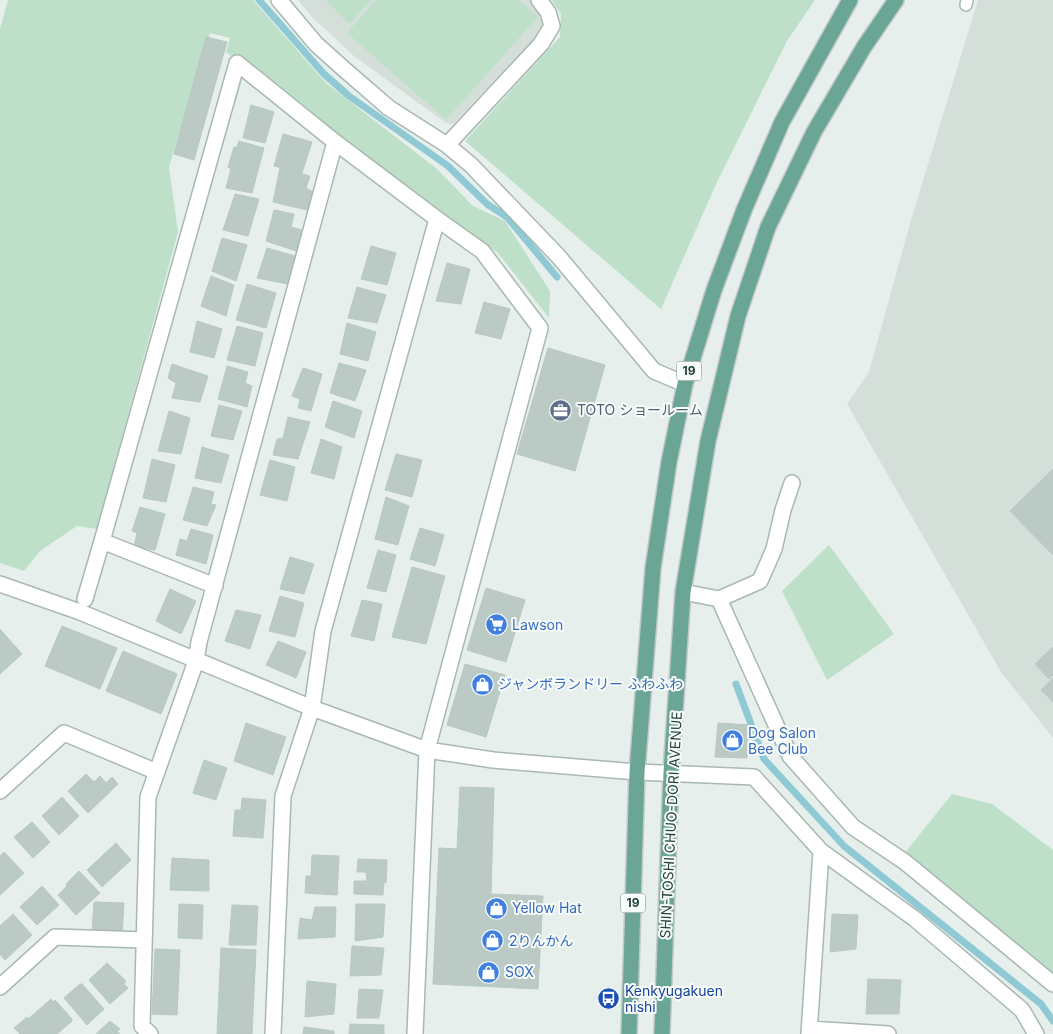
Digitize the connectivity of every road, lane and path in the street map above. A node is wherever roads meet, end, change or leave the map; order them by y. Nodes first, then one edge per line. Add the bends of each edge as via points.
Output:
1 (279, 0) edge
2 (540, 0) edge
3 (850, 0) edge
4 (896, 0) edge
5 (335, 142) junction
6 (447, 145) junction
7 (437, 219) junction
8 (685, 384) junction
9 (792, 483) dead end
10 (102, 541) junction
11 (215, 586) junction
12 (3, 589) edge
13 (683, 592) junction
14 (85, 599) dead end
15 (719, 599) junction
16 (196, 661) junction
17 (312, 708) junction
18 (427, 750) junction
19 (157, 772) junction
20 (638, 772) junction
21 (671, 774) junction
22 (0, 792) edge
23 (821, 851) junction
24 (144, 940) junction
25 (1053, 984) edge
26 (0, 987) edge
27 (810, 1031) edge
28 (150, 1034) edge
29 (273, 1034) edge
30 (415, 1034) edge
31 (629, 1034) edge
32 (662, 1034) edge
33 (888, 1034) edge
34 (1036, 1034) edge

1 - 6 street via 316,44 389,108
2 - 6 street via 552,26 541,44
3 - 8 main road, 19 via 782,122 744,210 714,290
4 - 13 main road, SHIN-TOSHI CHUO-DORI AVENUE / 19 via 814,132 768,227 738,316 708,441
5 - 7 street
5 - 10 street via 237,63
5 - 11 street
6 - 8 street via 471,165 559,257 654,371
7 - 17 street via 323,631
7 - 18 street via 482,251 540,328
8 - 20 main road, 19 via 652,568
9 - 15 street via 774,549 760,581
10 - 11 street
10 - 14 street
11 - 16 street
12 - 16 street via 80,612
13 - 15 street
13 - 21 main road, SHIN-TOSHI CHUO-DORI AVENUE / 19
15 - 25 street via 790,756 853,827 905,862
16 - 17 street
16 - 19 street
17 - 18 street
17 - 29 street via 283,796
18 - 20 street via 493,760
18 - 30 street
19 - 22 street via 64,733
19 - 24 street via 148,797
20 - 21 street
20 - 31 main road, 19
21 - 23 street via 754,777
21 - 32 main road, SHIN-TOSHI CHUO-DORI AVENUE / 19
23 - 27 street
23 - 34 street via 915,918 1022,1010
24 - 26 street via 56,937
24 - 28 street via 142,1026
27 - 33 street

